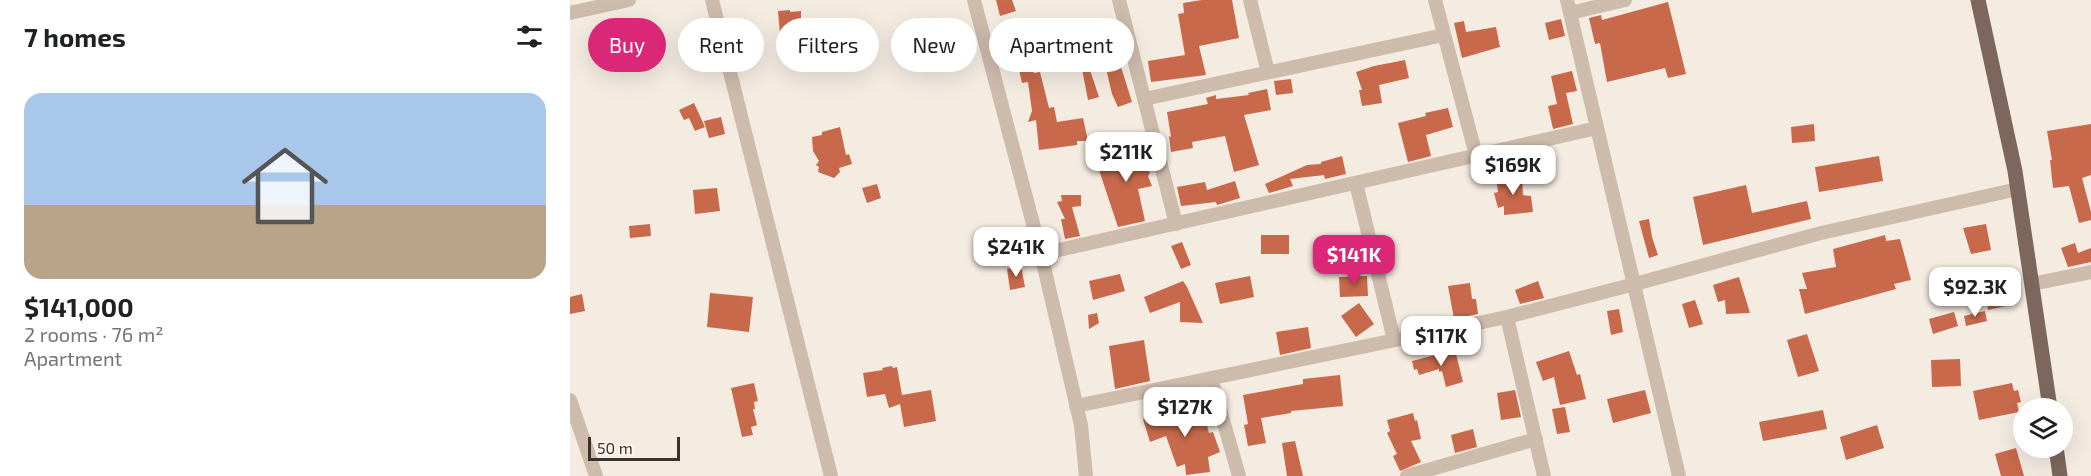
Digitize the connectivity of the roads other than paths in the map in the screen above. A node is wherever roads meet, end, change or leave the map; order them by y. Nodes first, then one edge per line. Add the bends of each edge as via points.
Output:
1 (629, 0) edge
2 (712, 0) edge
3 (974, 0) edge
4 (1119, 0) edge
5 (1250, 0) edge
6 (1435, 0) edge
7 (1625, 0) edge
8 (1978, 0) edge
9 (1568, 7) edge
10 (570, 14) edge
11 (1444, 35) junction
12 (1268, 72) junction
13 (1144, 99) junction
14 (1597, 128) junction
15 (1476, 155) junction
16 (1356, 183) junction
17 (2018, 189) junction
18 (1176, 224) junction
19 (1041, 254) junction
20 (2091, 272) edge
21 (1635, 284) junction
22 (2032, 284) junction
23 (1507, 317) junction
24 (1394, 340) junction
25 (1211, 378) junction
26 (2049, 398) edge
27 (570, 400) edge
28 (1076, 406) junction
29 (1536, 439) junction
30 (2058, 458) edge
31 (596, 476) edge
32 (831, 476) edge
33 (1086, 476) edge
34 (1239, 476) edge
35 (1407, 476) edge
36 (1544, 476) edge
37 (1679, 476) edge
38 (2060, 476) edge

1 - 10 street
2 - 32 street
3 - 19 street
4 - 13 street
5 - 12 street
6 - 11 street
7 - 9 street
8 - 17 main road
9 - 14 street
11 - 12 street
11 - 15 street
12 - 13 street
13 - 18 street
14 - 15 street
14 - 21 street
15 - 16 street
16 - 18 street
16 - 24 street
17 - 21 street via 1821,233
17 - 22 main road
18 - 19 street
19 - 28 street
20 - 22 street
21 - 23 street
21 - 37 street
22 - 26 main road
23 - 24 street
23 - 29 street
24 - 25 street
25 - 28 street
25 - 34 street
27 - 31 street
28 - 33 street
29 - 35 street
29 - 36 street
30 - 38 main road

